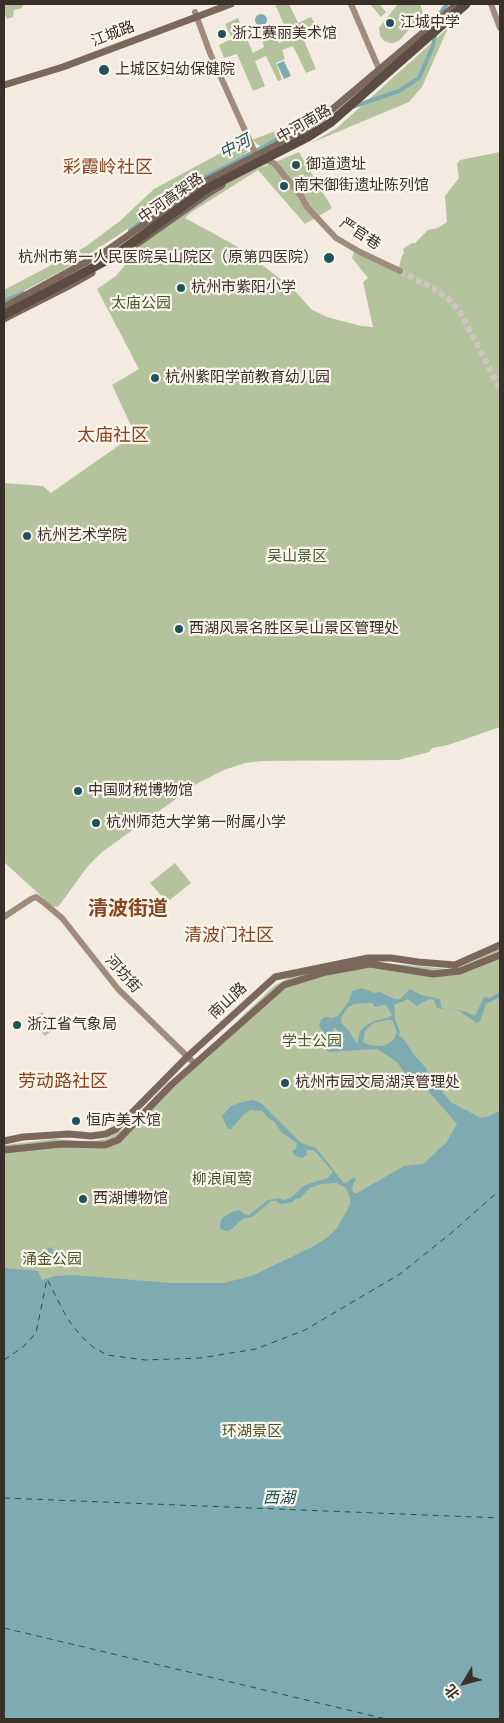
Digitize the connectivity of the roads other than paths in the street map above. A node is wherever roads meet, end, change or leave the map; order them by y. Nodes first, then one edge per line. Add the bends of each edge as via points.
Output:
1 (231, 4) edge
2 (351, 4) edge
3 (452, 4) edge
4 (457, 4) edge
5 (462, 4) edge
6 (466, 4) edge
7 (472, 4) edge
8 (491, 4) edge
9 (447, 13) junction
10 (196, 15) junction
11 (500, 28) edge
12 (379, 68) junction
13 (4, 85) edge
14 (255, 152) junction
15 (267, 160) junction
16 (400, 271) tunnel mouth
17 (4, 308) edge
18 (4, 315) edge
19 (4, 320) edge
20 (4, 917) edge
21 (500, 945) edge
22 (500, 955) edge
23 (187, 1057) junction
24 (195, 1064) junction
25 (4, 1141) edge
26 (4, 1150) edge

1 - 10 main road, 江城路
2 - 12 street
3 - 9 street, 中河南路
4 - 9 main road, 中河南路
5 - 17 highway, 中河高架路, bridge via 326,120 206,184 108,254
6 - 18 highway, 中河高架路, bridge via 330,123 208,188 111,258
7 - 15 main road, 中河南路 via 333,126
8 - 11 street
9 - 12 main road, 中河南路
10 - 13 main road, 江城路 via 63,67
10 - 14 street
12 - 14 main road, 中河南路 via 304,131
14 - 15 street via 260,159
14 - 17 main road, 中河南路 via 206,180 106,251
15 - 16 street, 严官巷 via 274,163 307,207 336,238
15 - 19 main road, 中河南路 via 209,193 90,274
20 - 23 street, 河坊街 via 36,897 62,918 118,989
21 - 23 main road, 南山路 via 455,965 368,958 274,977
22 - 24 main road, 南山路 via 460,971 433,974 370,964 326,972 284,985
23 - 24 street, 河坊街
23 - 25 main road, 南山路 via 116,1129 106,1134 23,1137
24 - 26 main road, 南山路 via 118,1140 104,1145 62,1144

